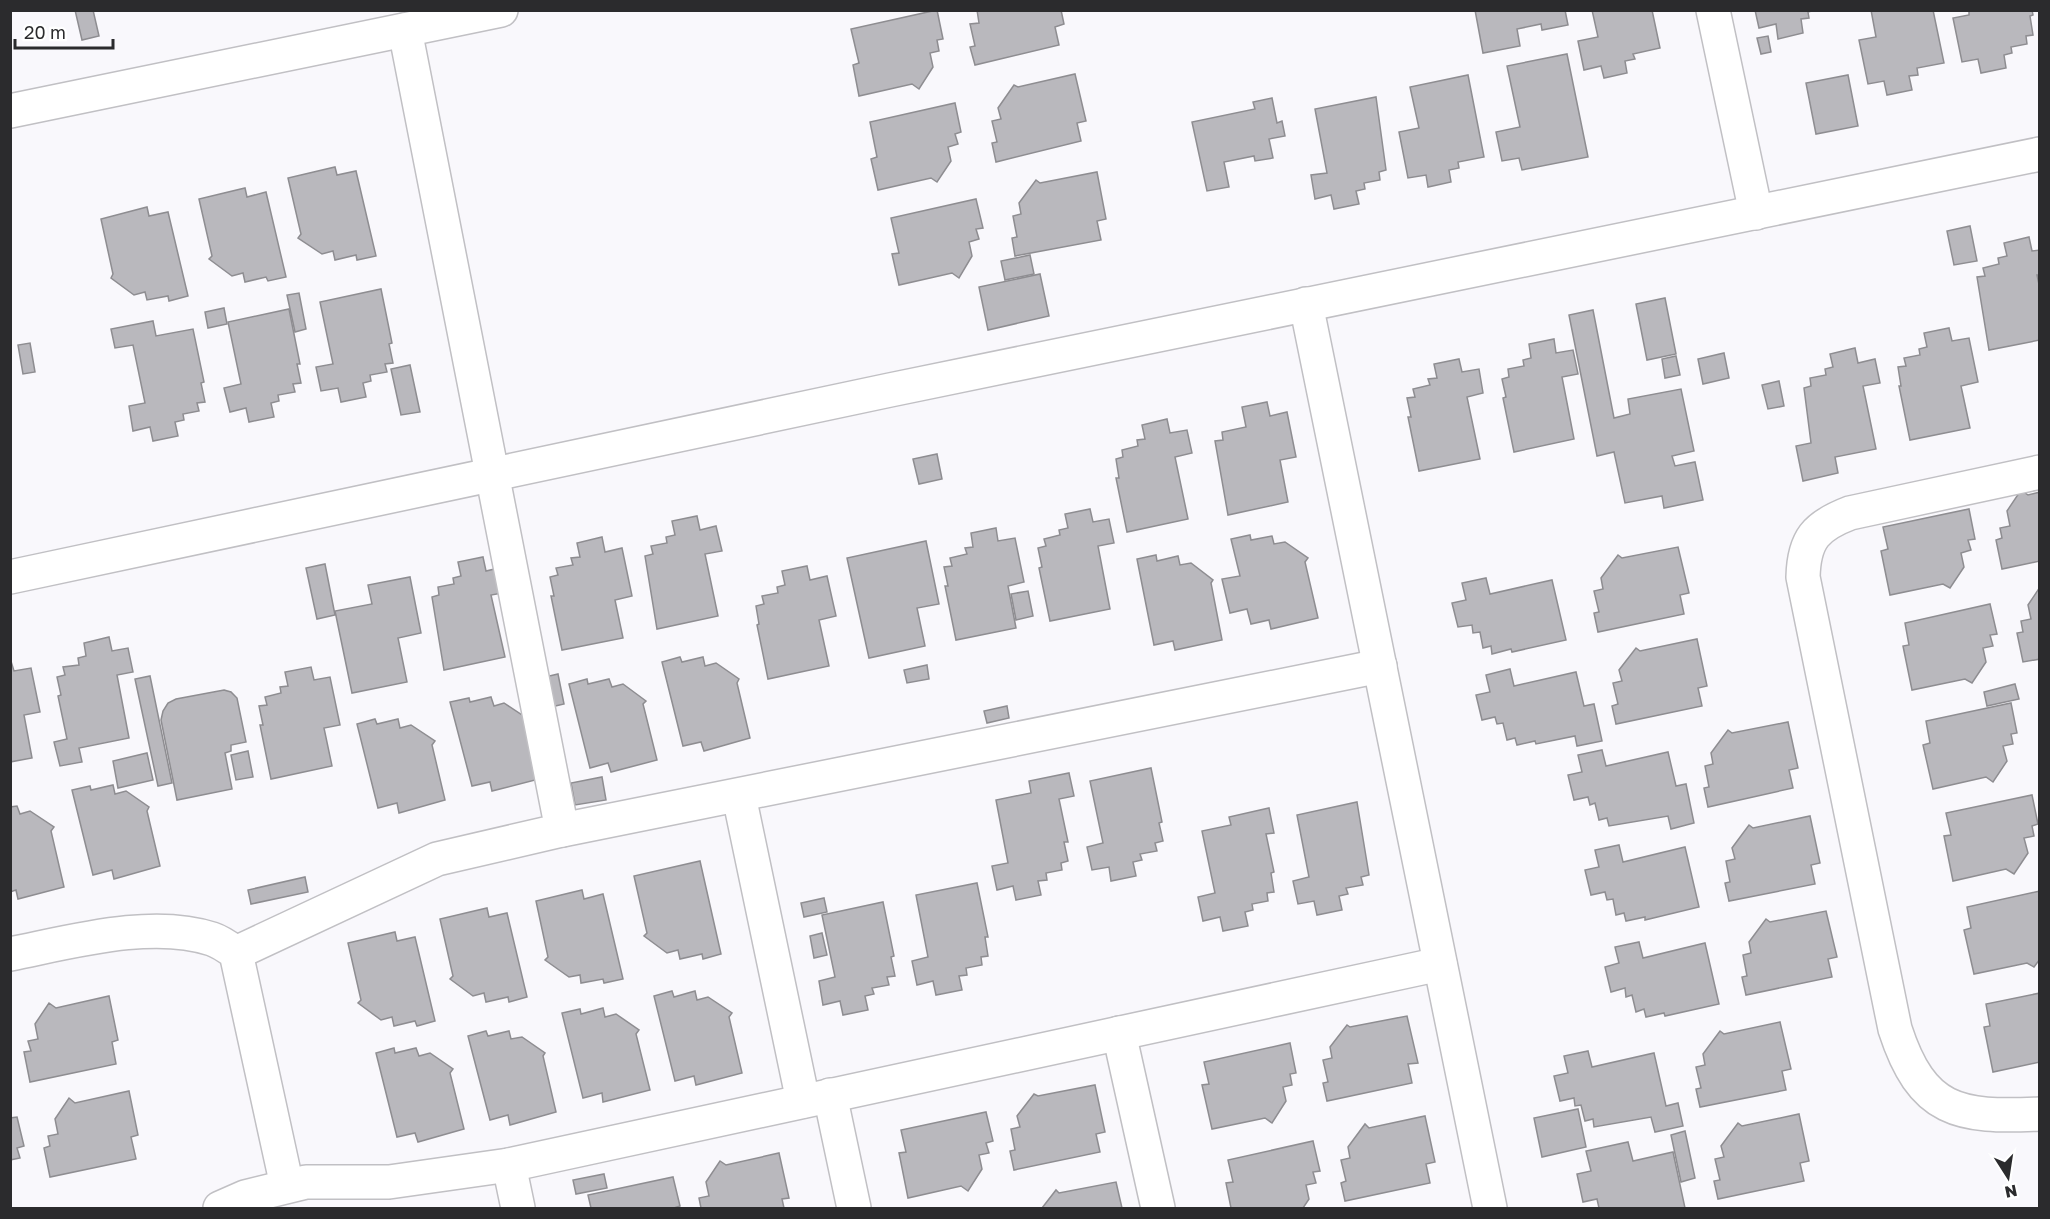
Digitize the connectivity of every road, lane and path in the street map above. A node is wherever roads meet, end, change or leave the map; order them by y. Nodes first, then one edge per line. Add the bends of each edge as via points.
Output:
1 (501, 10) edge
2 (1713, 10) edge
3 (405, 30) junction
4 (10, 111) edge
5 (2040, 154) edge
6 (1756, 213) junction
7 (1306, 304) junction
8 (2040, 472) edge
9 (492, 476) junction
10 (10, 577) edge
11 (1380, 666) junction
12 (740, 796) junction
13 (562, 830) junction
14 (236, 953) junction
15 (10, 954) edge
16 (1440, 964) junction
17 (1119, 1033) junction
18 (816, 1098) junction
19 (2040, 1114) edge
20 (509, 1165) junction
21 (287, 1186) junction
22 (220, 1209) edge
23 (518, 1209) edge
24 (854, 1209) edge
25 (1158, 1209) edge
26 (1490, 1209) edge

1 - 3 street
2 - 6 street
3 - 4 street
3 - 9 street
5 - 6 street
6 - 7 street
7 - 9 street
7 - 11 street
8 - 19 street via 1828,521 1811,538 1804,556 1803,577 1895,1029 1904,1057 1918,1081 1955,1109 1977,1115
9 - 10 street
9 - 13 street
11 - 12 street
11 - 16 street
12 - 13 street
12 - 18 street
13 - 14 street via 437,859
14 - 15 street via 214,940 179,931 135,932
14 - 21 street
16 - 17 street
16 - 26 street
17 - 18 street
17 - 25 street
18 - 20 street
18 - 24 street
20 - 21 street via 389,1182 306,1182
20 - 23 street
21 - 22 street via 244,1197

